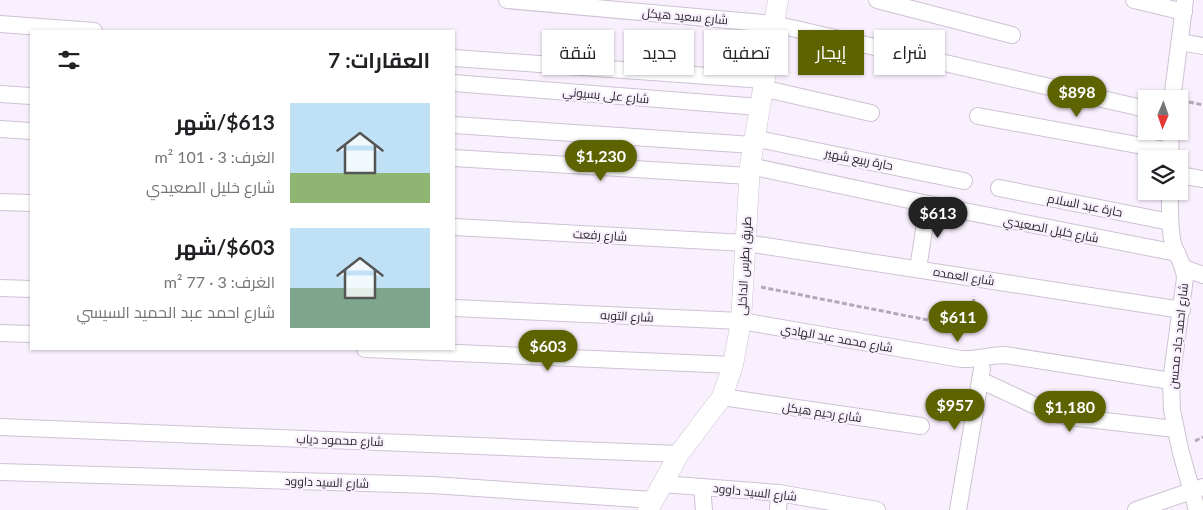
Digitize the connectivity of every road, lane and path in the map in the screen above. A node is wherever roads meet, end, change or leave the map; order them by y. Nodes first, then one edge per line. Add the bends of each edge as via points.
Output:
1 (507, 0) edge
2 (778, 0) edge
3 (877, 0) edge
4 (1134, 0) edge
5 (1185, 6) edge
6 (0, 24) edge
7 (774, 24) junction
8 (81, 30) edge
9 (1012, 35) dead end
10 (1180, 42) junction
11 (1203, 46) edge
12 (455, 58) edge
13 (455, 82) edge
14 (1173, 90) edge
15 (762, 92) junction
16 (0, 94) edge
17 (30, 96) edge
18 (1138, 107) edge
19 (871, 112) dead end
20 (978, 116) dead end
21 (455, 125) edge
22 (0, 129) edge
23 (30, 131) edge
24 (753, 142) junction
25 (1145, 150) edge
26 (455, 158) edge
27 (750, 171) junction
28 (1188, 176) edge
29 (1203, 179) edge
30 (964, 181) dead end
31 (999, 188) dead end
32 (1170, 200) edge
33 (0, 202) edge
34 (30, 203) edge
35 (928, 204) junction
36 (1170, 222) junction
37 (455, 227) edge
38 (746, 243) junction
39 (1177, 253) junction
40 (1184, 268) junction
41 (918, 269) junction
42 (1203, 275) edge
43 (743, 284) junction
44 (0, 288) edge
45 (30, 289) edge
46 (455, 308) edge
47 (1182, 310) junction
48 (972, 313) dead end
49 (741, 321) junction
50 (0, 333) edge
51 (30, 334) edge
52 (388, 350) edge
53 (983, 357) junction
54 (733, 365) junction
55 (980, 380) junction
56 (1171, 381) junction
57 (722, 397) junction
58 (922, 426) dead end
59 (0, 427) edge
60 (1175, 429) junction
61 (679, 454) junction
62 (0, 472) edge
63 (702, 487) junction
64 (1197, 489) edge
65 (779, 492) junction
66 (654, 498) edge
67 (704, 510) edge
68 (778, 510) edge
69 (875, 510) edge
70 (958, 510) edge
71 (1136, 510) edge
72 (1197, 510) edge

1 - 7 street, شارع سعيد هيكل
2 - 7 street, طريق بطرس الداخلى
3 - 9 street
4 - 5 street
5 - 10 street
6 - 8 street
7 - 15 street, طريق بطرس الداخلى
7 - 18 street, شارع سعيد هيكل
10 - 11 street
10 - 14 street
12 - 15 street
13 - 15 street, شارع على بسيوني
15 - 19 street
15 - 24 street, طريق بطرس الداخلى
16 - 17 street
20 - 25 street
21 - 24 street, حارة ربيع شهير
22 - 23 street
24 - 27 street, طريق بطرس الداخلى
24 - 30 street, حارة ربيع شهير
26 - 27 street, شارع خليل الصعيدي
27 - 35 street, شارع خليل الصعيدي
27 - 38 street, طريق بطرس الداخلى
28 - 29 street
31 - 36 street, حارة عبد السلام
32 - 36 street, شارع احمد جاد محسن
33 - 34 street
35 - 39 street, شارع خليل الصعيدي
35 - 41 street
36 - 39 street, شارع احمد جاد محسن
37 - 38 street, شارع رفعت
38 - 41 street, شارع العمده
38 - 43 street, طريق بطرس الداخلى
39 - 40 street, شارع احمد جاد محسن
40 - 42 street
40 - 47 street, شارع احمد جاد محسن
41 - 47 street, شارع العمده
43 - 48 path via 964,327 969,324
43 - 49 street, طريق بطرس الداخلى
44 - 45 street
46 - 49 street, شارع التوبه
47 - 56 street, شارع احمد جاد محسن
49 - 53 street, شارع محمد عبد الهادي via 961,359
49 - 54 street, طريق بطرس الداخلى
50 - 51 street
52 - 54 street
53 - 55 street
53 - 56 street, شارع محمد عبد الهادي via 1005,355
54 - 57 street, طريق بطرس الداخلى
55 - 60 street via 1051,413
55 - 70 street
56 - 60 street, شارع احمد جاد محسن
57 - 58 street, شارع رحيم هيكل
57 - 61 street, طريق بطرس الداخلى
59 - 61 street, شارع محمود دياب
60 - 64 street, شارع احمد جاد محسن
61 - 66 street, طريق بطرس الداخلى
62 - 66 street, شارع السيد داوود via 432,485
63 - 65 street, شارع السيد داوود
63 - 66 street, شارع السيد داوود
63 - 67 street
64 - 71 street
64 - 72 street, شارع احمد جاد محسن
65 - 68 street
65 - 69 street, شارع السيد داوود

